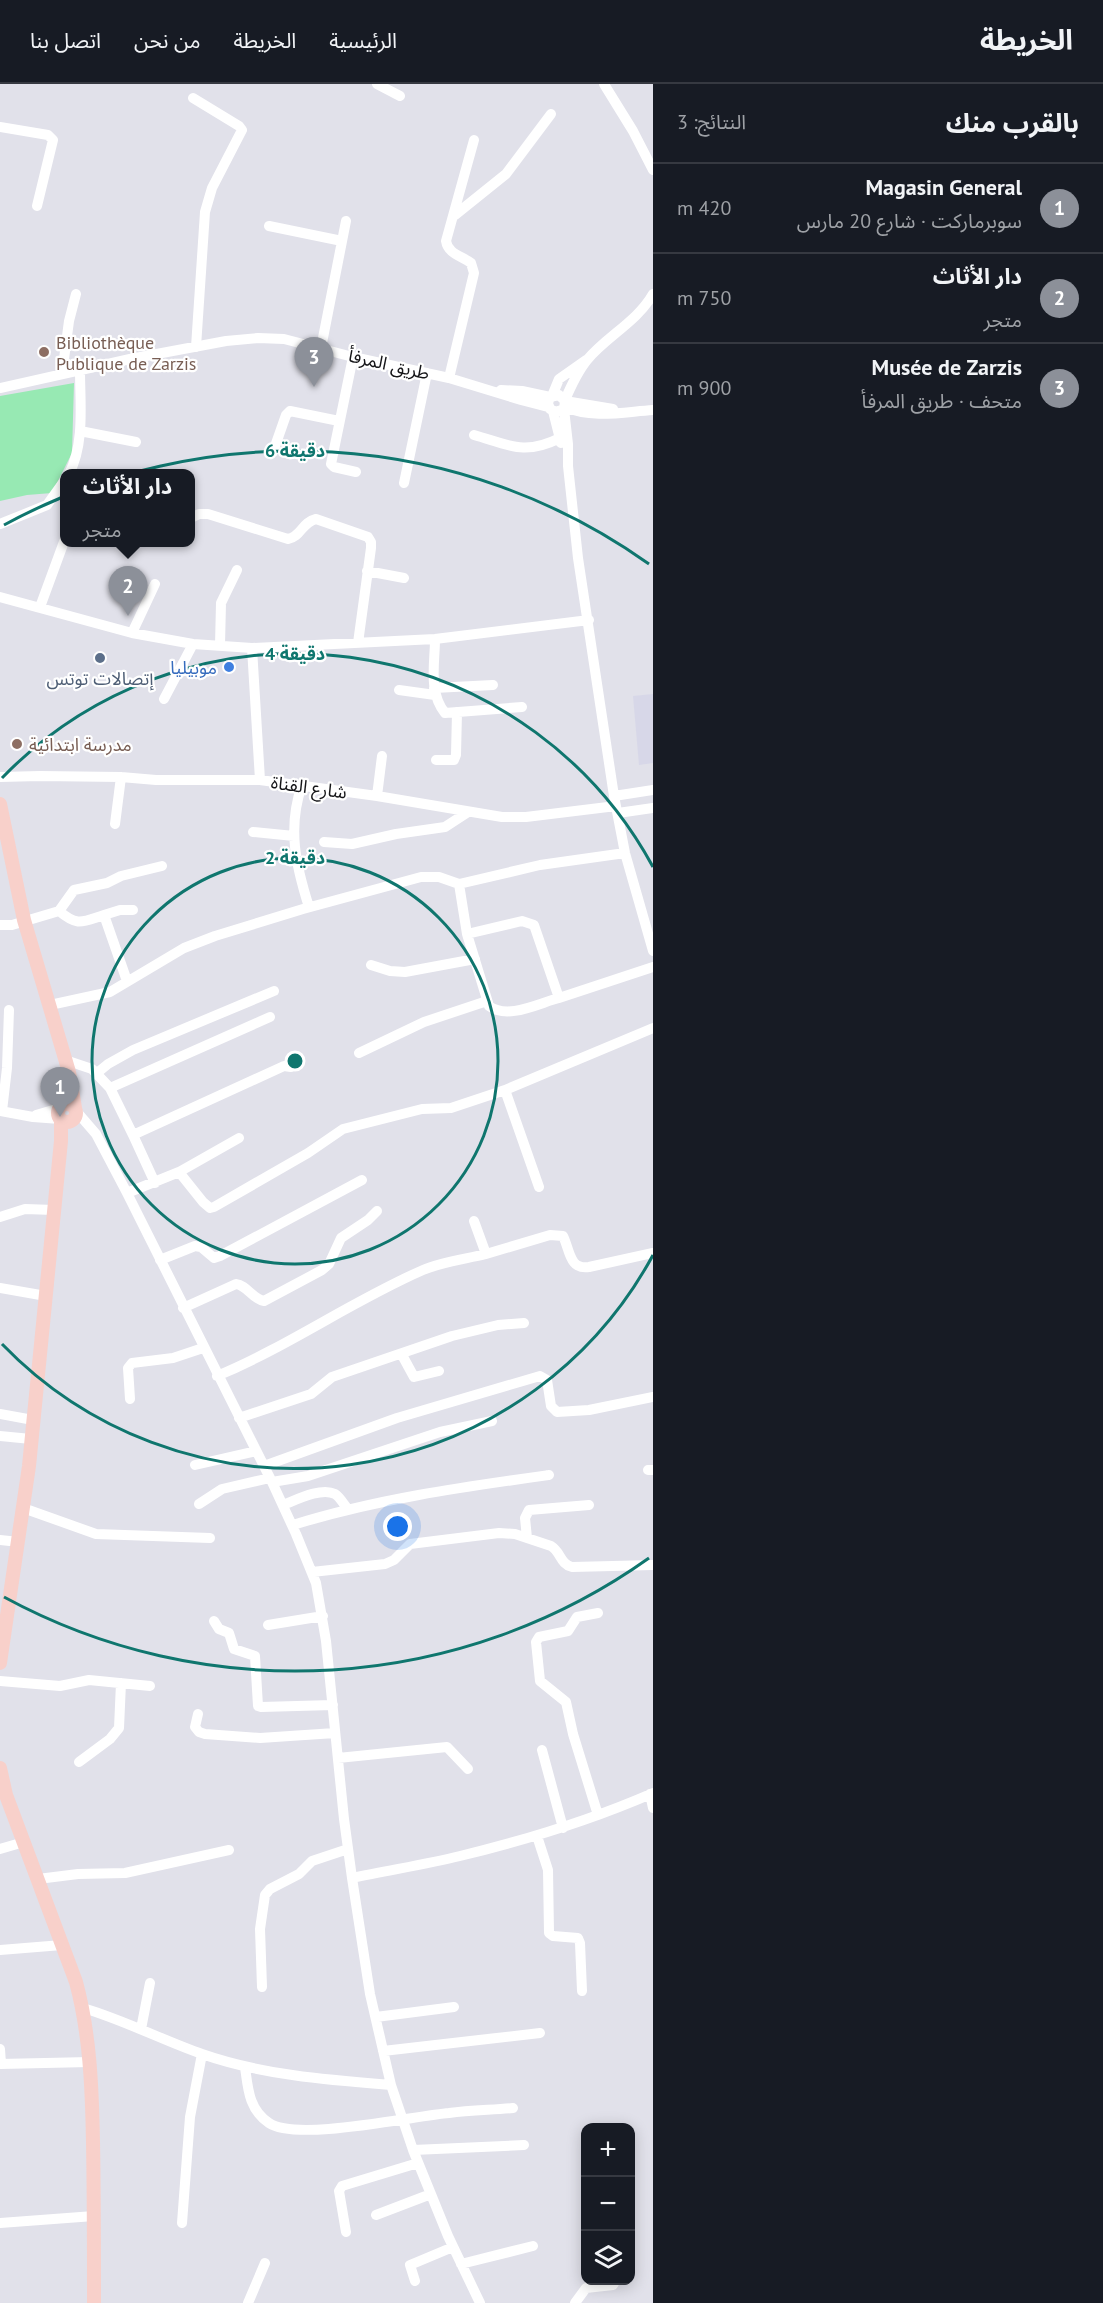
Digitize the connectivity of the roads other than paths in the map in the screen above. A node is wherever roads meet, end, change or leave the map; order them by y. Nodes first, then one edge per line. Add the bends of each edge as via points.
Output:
1 (377, 84) edge
2 (604, 84) edge
3 (400, 96) dead end
4 (193, 98) dead end
5 (552, 114) dead end
6 (0, 127) edge
7 (474, 140) dead end
8 (653, 171) edge
9 (37, 206) dead end
10 (454, 215) junction
11 (346, 220) dead end
12 (269, 226) dead end
13 (342, 241) junction
14 (76, 294) dead end
15 (653, 294) edge
16 (196, 347) junction
17 (321, 348) junction
18 (353, 357) junction
19 (588, 358) junction
20 (80, 370) junction
21 (427, 373) junction
22 (62, 374) junction
23 (564, 374) junction
24 (449, 378) junction
25 (0, 388) edge
26 (495, 390) junction
27 (522, 391) junction
28 (558, 404) junction
29 (653, 410) edge
30 (339, 421) junction
31 (80, 431) junction
32 (474, 435) dead end
33 (560, 438) junction
34 (136, 442) dead end
35 (273, 452) dead end
36 (568, 466) junction
37 (71, 469) edge
38 (356, 472) dead end
39 (404, 483) dead end
40 (60, 487) edge
41 (195, 516) edge
42 (0, 524) edge
43 (62, 547) edge
44 (237, 570) dead end
45 (367, 571) junction
46 (404, 578) dead end
47 (155, 584) dead end
48 (0, 597) edge
49 (39, 607) junction
50 (589, 620) junction
51 (132, 633) junction
52 (435, 639) junction
53 (358, 643) junction
54 (193, 644) junction
55 (220, 645) junction
56 (252, 648) junction
57 (493, 685) dead end
58 (399, 690) dead end
59 (434, 691) junction
60 (164, 699) dead end
61 (522, 707) dead end
62 (457, 712) junction
63 (382, 756) dead end
64 (436, 760) dead end
65 (0, 777) edge
66 (121, 777) junction
67 (260, 780) junction
68 (302, 786) junction
69 (653, 790) edge
70 (377, 796) junction
71 (0, 804) edge
72 (616, 805) junction
73 (653, 808) edge
74 (468, 812) junction
75 (115, 824) dead end
76 (253, 832) dead end
77 (294, 836) junction
78 (324, 842) dead end
79 (625, 853) junction
80 (162, 866) dead end
81 (459, 884) junction
82 (309, 907) junction
83 (133, 910) dead end
84 (59, 911) junction
85 (104, 915) junction
86 (24, 920) junction
87 (0, 925) edge
88 (467, 934) junction
89 (653, 951) edge
90 (475, 959) junction
91 (371, 965) dead end
92 (653, 967) edge
93 (127, 981) junction
94 (274, 991) dead end
95 (559, 998) junction
96 (487, 1001) junction
97 (50, 1005) junction
98 (9, 1011) dead end
99 (270, 1017) dead end
100 (653, 1028) edge
101 (358, 1053) dead end
102 (65, 1062) junction
103 (291, 1067) dead end
104 (97, 1073) junction
105 (110, 1088) junction
106 (505, 1090) junction
107 (1, 1111) edge
108 (67, 1114) junction
109 (133, 1135) junction
110 (239, 1138) dead end
111 (179, 1172) junction
112 (363, 1180) dead end
113 (155, 1183) junction
114 (540, 1187) dead end
115 (127, 1193) junction
116 (54, 1210) junction
117 (377, 1211) dead end
118 (0, 1217) edge
119 (474, 1221) dead end
120 (653, 1253) edge
121 (486, 1254) junction
122 (160, 1260) junction
123 (0, 1288) edge
124 (46, 1296) junction
125 (183, 1308) junction
126 (524, 1323) dead end
127 (203, 1348) junction
128 (402, 1355) junction
129 (439, 1371) dead end
130 (217, 1376) junction
131 (653, 1397) edge
132 (130, 1399) dead end
133 (0, 1414) edge
134 (239, 1418) junction
135 (33, 1420) junction
136 (492, 1421) dead end
137 (0, 1436) edge
138 (31, 1439) junction
139 (256, 1451) junction
140 (195, 1465) dead end
141 (264, 1466) junction
142 (549, 1475) dead end
143 (271, 1480) junction
144 (199, 1504) dead end
145 (283, 1505) junction
146 (590, 1505) dead end
147 (23, 1509) junction
148 (348, 1509) junction
149 (292, 1526) junction
150 (210, 1538) dead end
151 (527, 1538) junction
152 (0, 1540) edge
153 (19, 1542) junction
154 (653, 1565) edge
155 (312, 1572) junction
156 (5, 1598) edge
157 (598, 1613) dead end
158 (323, 1616) junction
159 (214, 1621) dead end
160 (268, 1625) dead end
161 (2, 1633) edge
162 (0, 1663) edge
163 (0, 1681) edge
164 (121, 1683) junction
165 (150, 1686) dead end
166 (333, 1705) junction
167 (198, 1714) dead end
168 (335, 1733) junction
169 (542, 1750) dead end
170 (338, 1758) junction
171 (79, 1762) dead end
172 (0, 1768) edge
173 (468, 1769) dead end
174 (651, 1794) edge
175 (3, 1795) edge
176 (653, 1808) edge
177 (598, 1815) junction
178 (563, 1828) junction
179 (537, 1836) junction
180 (24, 1842) junction
181 (0, 1849) edge
182 (348, 1849) junction
183 (229, 1850) dead end
184 (352, 1878) junction
185 (38, 1879) junction
186 (62, 1946) junction
187 (0, 1950) edge
188 (150, 1983) dead end
189 (262, 1987) dead end
190 (582, 1991) dead end
191 (454, 2007) dead end
192 (83, 2008) junction
193 (376, 2017) junction
194 (141, 2029) junction
195 (540, 2033) dead end
196 (0, 2049) edge
197 (383, 2051) junction
198 (202, 2054) junction
199 (90, 2062) junction
200 (0, 2064) edge
201 (245, 2067) junction
202 (391, 2085) junction
203 (513, 2108) dead end
204 (402, 2119) junction
205 (524, 2145) dead end
206 (413, 2150) junction
207 (418, 2163) junction
208 (431, 2194) junction
209 (376, 2215) dead end
210 (94, 2216) junction
211 (0, 2223) edge
212 (182, 2223) dead end
213 (346, 2232) dead end
214 (533, 2246) dead end
215 (453, 2247) junction
216 (265, 2262) dead end
217 (460, 2264) junction
218 (415, 2281) dead end
219 (614, 2285) edge
220 (94, 2303) edge
221 (102, 2303) edge
222 (248, 2303) edge
223 (480, 2303) edge
224 (575, 2303) edge

1 - 3 street
2 - 8 street
4 - 16 street via 242,130 212,188 206,212
5 - 10 street via 506,174
6 - 9 street via 48,135 53,140
7 - 10 street
10 - 24 street via 447,245 471,263 474,273
11 - 13 street
12 - 13 street
13 - 17 street
14 - 22 street
15 - 19 street via 633,319
16 - 17 street, طريق المرفأ via 258,338 284,339
16 - 20 street, طريق المرفأ
17 - 18 street, طريق المرفأ
18 - 21 street, طريق المرفأ
18 - 30 street
19 - 23 street
19 - 28 street
20 - 22 street, طريق المرفأ
20 - 31 street
21 - 24 street, طريق المرفأ
21 - 39 street
22 - 25 street, طريق المرفأ
23 - 27 street via 544,386
23 - 28 street via 556,384
24 - 26 street, طريق المرفأ
26 - 27 street
26 - 28 street via 521,400
27 - 28 street
28 - 29 street
28 - 33 street
28 - 36 street via 568,444
30 - 35 street via 290,411
30 - 38 street via 331,464
31 - 34 street
31 - 37 street
32 - 33 street via 532,449
33 - 36 street
36 - 50 street
40 - 42 street via 47,505
41 - 45 street via 208,514 288,539 296,537 312,520 323,521 370,539
43 - 49 street
44 - 55 street via 221,603
45 - 46 street
45 - 53 street
47 - 51 street
48 - 49 street
49 - 51 street
50 - 52 street
50 - 72 street
51 - 54 street
52 - 53 street
52 - 59 street
53 - 56 street
54 - 55 street
54 - 60 street
55 - 56 street
56 - 67 street
57 - 59 street
58 - 59 street
59 - 62 street via 445,713
61 - 62 street
62 - 64 street via 454,760
63 - 70 street
65 - 66 street, شارع القناة
66 - 67 street, شارع القناة
66 - 75 street
67 - 68 street, شارع القناة
68 - 70 street, شارع القناة
68 - 77 street via 294,812
69 - 72 street
70 - 74 street, شارع القناة
71 - 86 main road
72 - 73 street
72 - 74 street, شارع القناة via 526,817
72 - 79 street
74 - 78 street via 445,827 352,844
76 - 77 street
77 - 82 street
79 - 81 street via 540,865
79 - 89 street
80 - 84 street via 74,890
81 - 82 street via 439,877 421,877
81 - 88 street
82 - 93 street via 184,948
83 - 85 street
84 - 85 street via 79,923
84 - 86 street
85 - 93 street
86 - 87 street
86 - 97 main road
88 - 90 street
88 - 95 street via 522,921 534,925
90 - 91 street via 405,972
90 - 96 street
92 - 95 street
93 - 97 street via 110,992
94 - 104 street via 134,1050
95 - 96 street via 507,1012 495,1010
96 - 101 street via 424,1022
97 - 102 main road
98 - 107 street
99 - 105 street
100 - 106 street
102 - 104 street
102 - 108 main road via 72,1084
103 - 109 street via 284,1066
104 - 105 street
105 - 109 street
106 - 111 street via 451,1108 422,1109 343,1129 214,1207 203,1202
106 - 114 street
107 - 108 street via 27,1116
108 - 115 street via 96,1134
108 - 116 main road
109 - 113 street
110 - 111 street
111 - 113 street
112 - 122 street via 220,1256 214,1258 195,1246
113 - 115 street
115 - 122 street
116 - 118 street via 25,1209
116 - 124 main road
117 - 125 street via 340,1238 329,1264 264,1301 236,1284
119 - 121 street
120 - 121 street via 589,1268 578,1267 563,1236 550,1235
121 - 130 street via 425,1269 325,1319 284,1346
122 - 125 street
123 - 124 street
124 - 135 main road
125 - 127 street
126 - 128 street via 470,1332
127 - 130 street
127 - 132 street via 173,1358 132,1363 128,1368
128 - 129 street via 414,1377
128 - 134 street via 332,1377 311,1394
130 - 134 street
131 - 141 street via 557,1412 551,1406 547,1380 540,1376 397,1418
133 - 135 street
134 - 139 street
135 - 138 main road
136 - 143 street via 432,1434 308,1476
137 - 138 street
138 - 147 main road
139 - 140 street
139 - 141 street
141 - 143 street
142 - 148 street
143 - 144 street via 222,1489
143 - 145 street
145 - 148 street via 328,1493 338,1497
145 - 149 street
146 - 151 street via 529,1510 525,1518
147 - 150 street via 96,1534
147 - 153 main road
148 - 149 street
149 - 155 street
151 - 154 street via 556,1549 562,1562 572,1568
151 - 155 street via 499,1533 410,1544 385,1564
152 - 153 street
153 - 156 main road
155 - 158 street
156 - 161 main road
157 - 177 street via 577,1617 568,1631 539,1637 536,1642 540,1681 566,1702
158 - 160 street
158 - 166 street
159 - 166 street via 219,1629 229,1633 234,1649 255,1656 258,1706
161 - 162 main road
163 - 164 street via 51,1686 89,1680
164 - 165 street
164 - 171 street via 119,1728
166 - 168 street
167 - 168 street via 195,1727 212,1735 260,1738
168 - 170 street
169 - 178 street
170 - 173 street via 447,1747
170 - 182 street
172 - 175 main road
174 - 176 street
174 - 177 street
175 - 180 main road
177 - 178 street
178 - 179 street
179 - 184 street
179 - 190 street via 548,1870 549,1932 553,1936 578,1938
180 - 181 street
180 - 185 main road
182 - 184 street
182 - 189 street via 312,1861 265,1895 260,1929
183 - 185 street via 125,1872
184 - 193 street
185 - 186 main road
186 - 187 street
186 - 192 main road
188 - 194 street
191 - 193 street
192 - 194 street
192 - 199 main road
193 - 197 street
194 - 198 street
195 - 197 street
196 - 200 street
197 - 202 street
198 - 201 street
198 - 212 street via 190,2117
199 - 200 street
199 - 210 main road
201 - 202 street
201 - 204 street via 250,2100 257,2113 279,2128 363,2127
202 - 204 street
203 - 204 street
204 - 206 street
205 - 206 street
206 - 207 street
207 - 208 street
207 - 213 street via 342,2186 339,2191
208 - 209 street
208 - 215 street
210 - 211 street
210 - 220 main road
214 - 217 street
215 - 217 street
215 - 218 street via 410,2265
216 - 222 street
217 - 223 street
219 - 224 street via 586,2288
220 - 221 street

